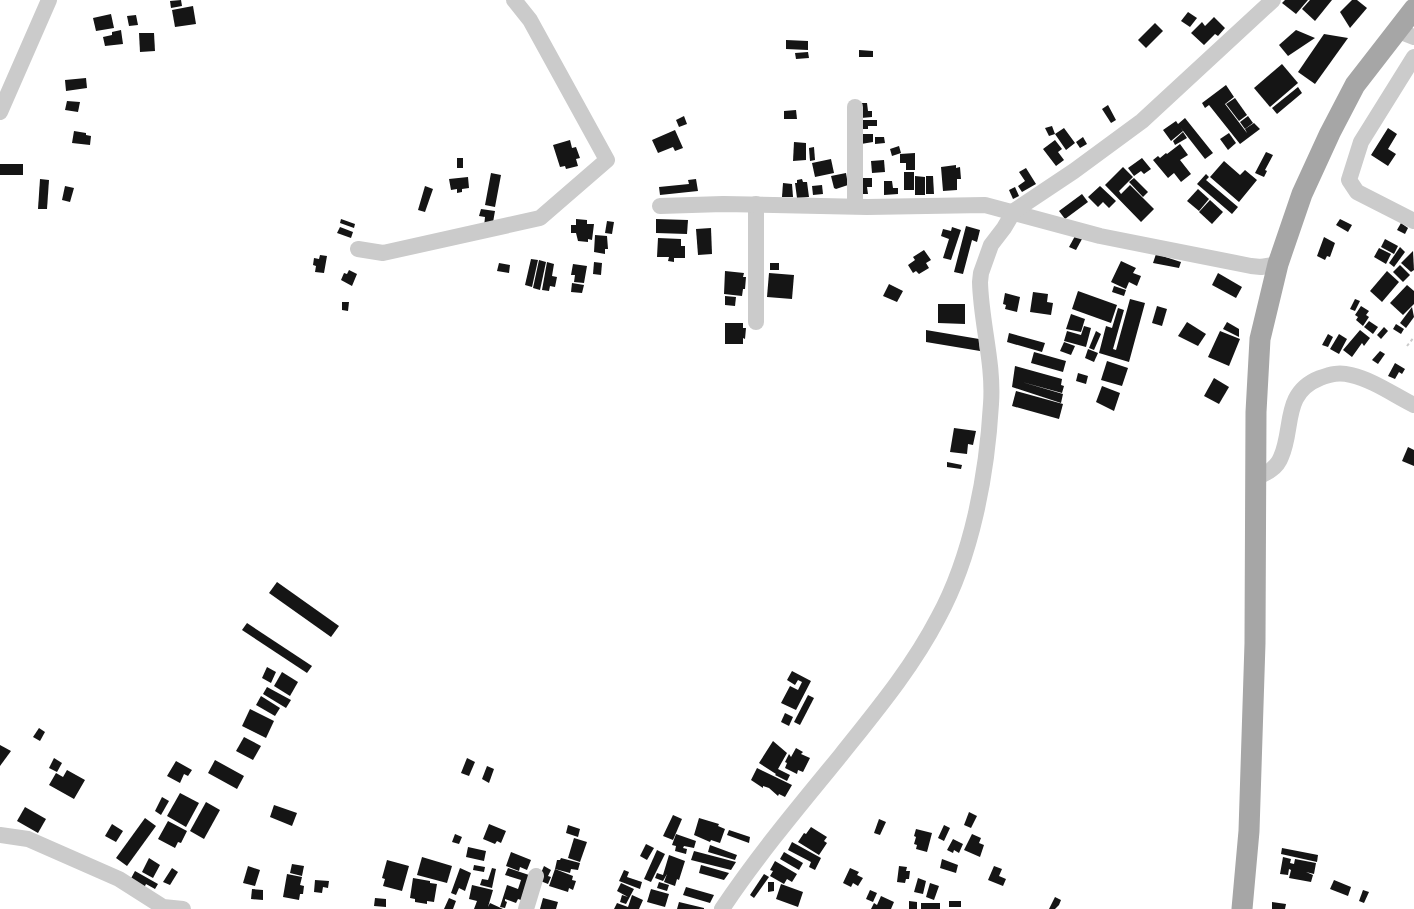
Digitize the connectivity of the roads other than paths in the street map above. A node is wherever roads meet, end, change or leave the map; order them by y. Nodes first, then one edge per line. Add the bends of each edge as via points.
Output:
1 (49, 0) edge
2 (514, 0) edge
3 (1273, 0) edge
4 (1414, 9) edge
5 (1405, 34) edge
6 (1414, 57) edge
7 (855, 107) dead end
8 (0, 112) edge
9 (756, 204) junction
10 (660, 206) dead end
11 (855, 206) junction
12 (1014, 211) junction
13 (1414, 221) edge
14 (358, 249) dead end
15 (1278, 264) junction
16 (756, 322) dead end
17 (1414, 405) edge
18 (1257, 477) junction
19 (0, 835) edge
20 (536, 876) dead end
21 (183, 909) edge
22 (526, 909) edge
23 (722, 909) edge
24 (1242, 909) edge

1 - 8 street
2 - 14 street via 530,20 607,160 540,218 383,253
3 - 12 street via 1142,121
4 - 5 main road
5 - 15 main road via 1355,85 1342,108 1302,194
6 - 13 street via 1361,142 1349,180 1357,192
7 - 11 street
9 - 10 street
9 - 11 street
9 - 16 street
11 - 12 street via 985,205
12 - 15 street via 1100,237 1251,266
12 - 23 street via 991,244 981,273 991,411 981,490 953,585 940,616 876,712
15 - 18 main road via 1260,339
17 - 18 street via 1353,375 1337,372 1312,381 1291,408 1281,458 1270,471
18 - 24 main road via 1249,831
19 - 21 street via 28,839 119,879 163,907
20 - 22 street

